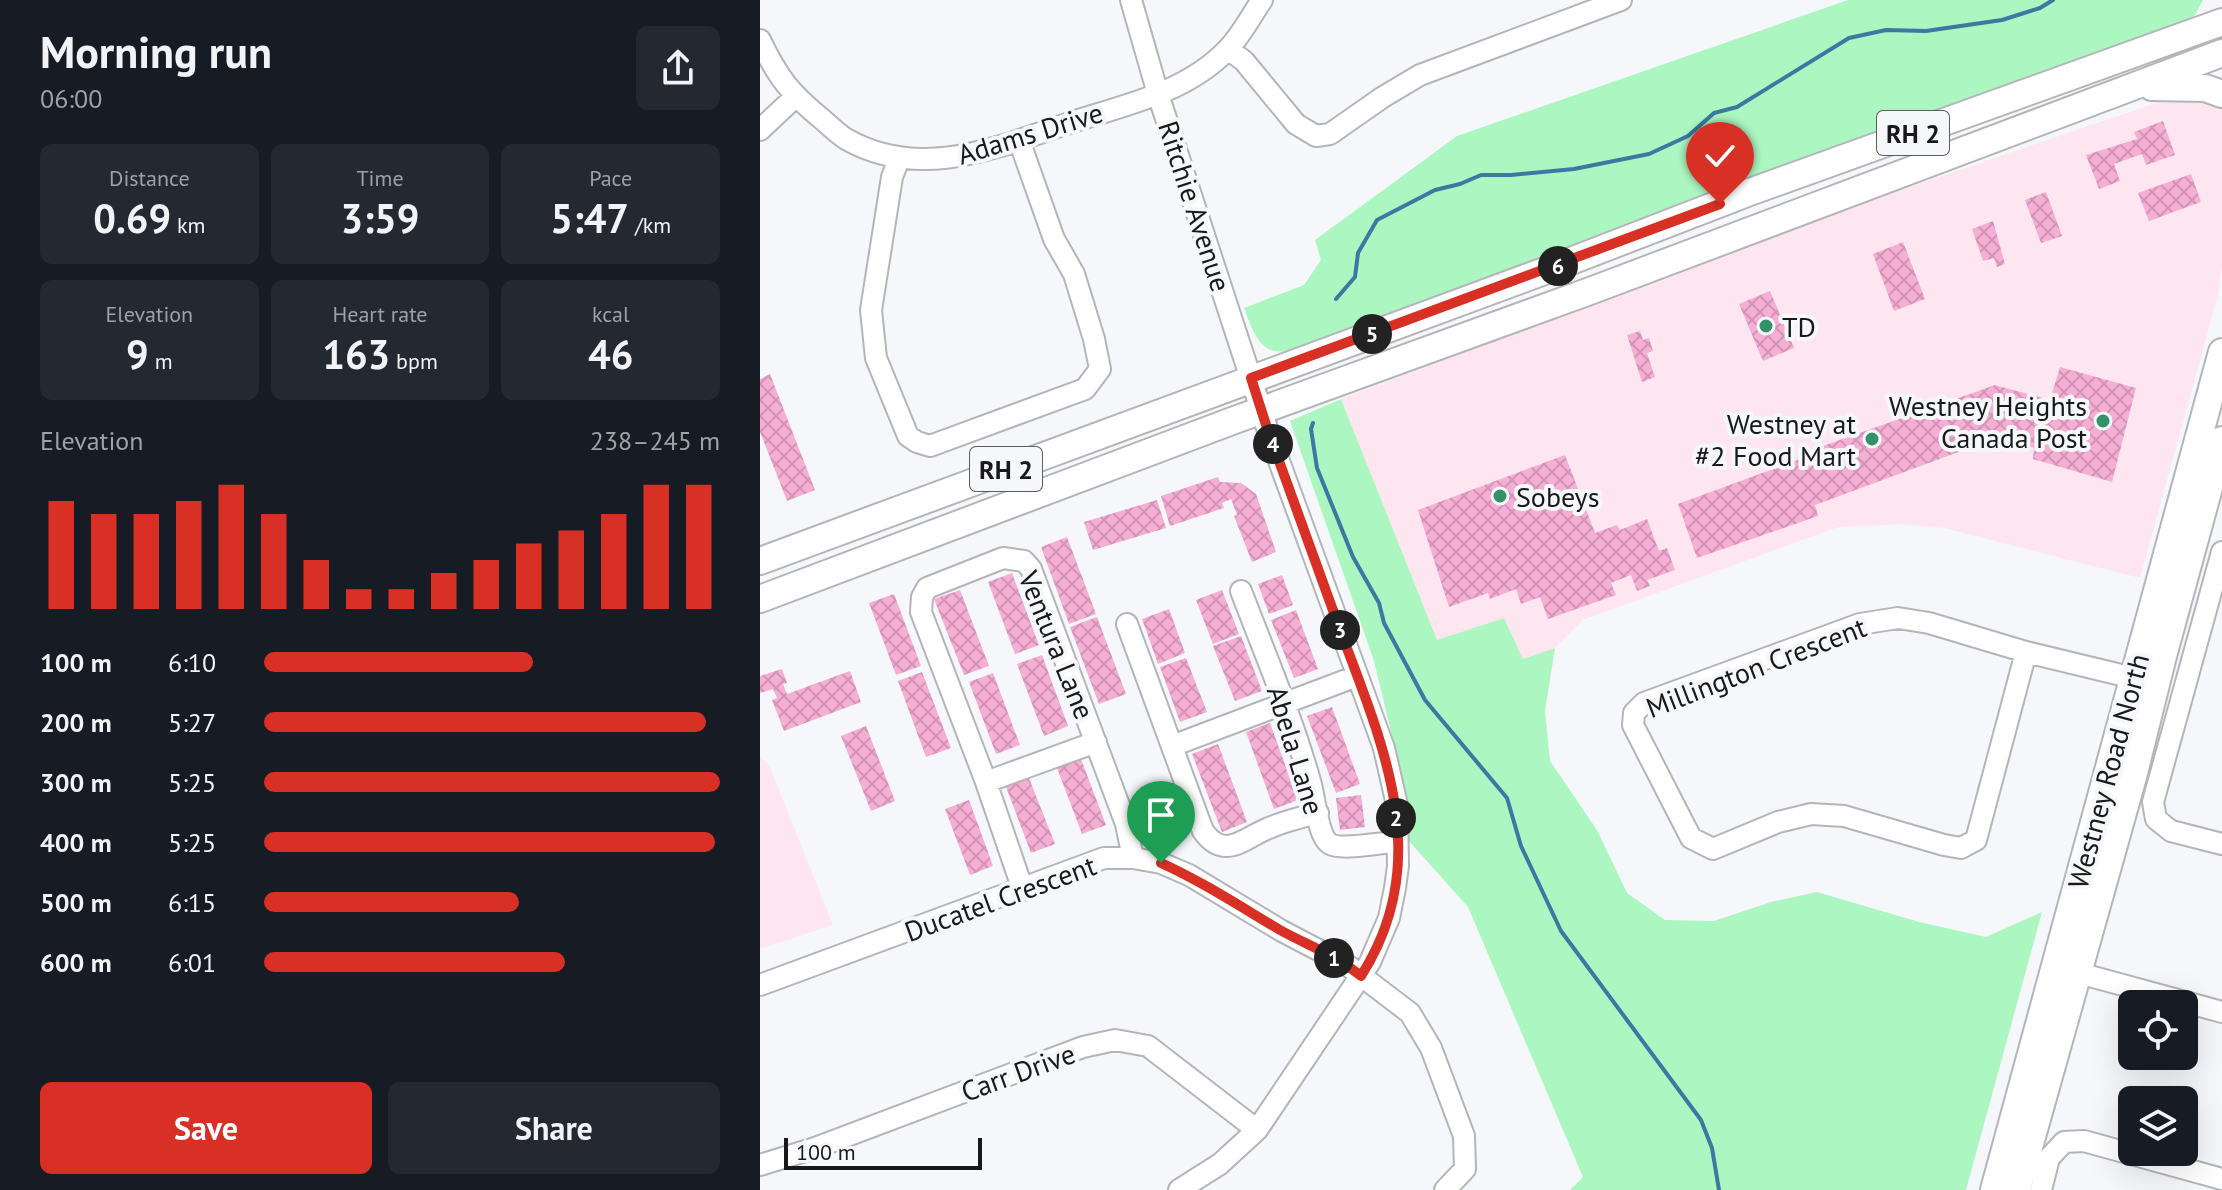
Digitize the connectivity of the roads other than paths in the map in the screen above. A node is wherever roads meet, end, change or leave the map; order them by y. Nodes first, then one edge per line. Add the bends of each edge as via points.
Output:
1 (1131, 0) edge
2 (1262, 0) edge
3 (1621, 0) edge
4 (2222, 22) edge
5 (760, 40) edge
6 (1228, 49) junction
7 (2222, 53) edge
8 (2128, 89) junction
9 (1158, 94) junction
10 (2222, 94) edge
11 (795, 97) junction
12 (760, 130) edge
13 (1019, 140) junction
14 (899, 159) junction
15 (2222, 352) edge
16 (1251, 378) junction
17 (1261, 411) junction
18 (2222, 440) edge
19 (2222, 552) edge
20 (760, 561) edge
21 (2175, 570) junction
22 (1241, 591) dead end
23 (760, 599) edge
24 (1127, 624) dead end
25 (2026, 652) junction
26 (1357, 676) junction
27 (2145, 680) junction
28 (1284, 704) junction
29 (1096, 742) junction
30 (1172, 746) junction
31 (986, 782) junction
32 (1318, 813) junction
33 (1397, 842) junction
34 (2222, 844) edge
35 (1133, 858) junction
36 (1023, 890) junction
37 (2066, 970) junction
38 (1361, 976) junction
39 (760, 985) edge
40 (2222, 1012) edge
41 (1257, 1130) junction
42 (760, 1165) edge
43 (2222, 1179) edge
44 (1179, 1190) edge
45 (1445, 1190) edge
46 (1994, 1190) edge
47 (2017, 1190) edge
48 (2041, 1190) edge

1 - 9 street, Ritchie Avenue
2 - 6 street, Adams Drive
3 - 6 street via 1420,75 1330,134 1316,136 1296,124
4 - 16 main road, RH 2
5 - 11 street, Adams Drive
6 - 9 street, Adams Drive via 1188,82
7 - 8 main road, RH 2
8 - 10 main road via 2205,88
8 - 17 main road, RH 2
9 - 13 street, Adams Drive
9 - 16 street, Ritchie Avenue
11 - 12 street
11 - 14 street, Adams Drive via 846,139
13 - 14 street, Adams Drive via 937,160
13 - 14 street via 1054,239 1074,274 1100,369 1085,389 930,446 908,436 876,358 871,310
15 - 21 main road, Westney Road North
16 - 17 street, Ritchie Avenue
16 - 20 main road, RH 2
17 - 23 main road, RH 2
17 - 26 street, Ritchie Avenue
18 - 21 main road, Westney Road North
19 - 34 street via 2153,802 2156,819 2171,831
21 - 27 main road, Westney Road North
22 - 28 street, Abela Lane
24 - 30 street
25 - 25 street, Millington Crescent via 1929,623 1898,618 1860,624 1644,703 1634,713 1633,725 1691,838 1713,849 1811,814 1844,816 1961,848 1976,840
25 - 27 street, Millington Crescent
26 - 28 street
26 - 33 street, Ritchie Avenue via 1387,763 1397,805
27 - 37 main road, Westney Road North via 2133,777
28 - 30 street
28 - 32 street, Abela Lane
29 - 31 street
29 - 31 street, Ventura Lane via 1031,569 1013,558 990,563 927,588 921,612
29 - 35 street, Ventura Lane
30 - 32 street via 1210,841 1231,846 1267,828
31 - 36 street, Ventura Lane
32 - 33 street, Abela Lane via 1320,830 1331,845
33 - 38 street, Ritchie Avenue via 1389,918
35 - 36 street, Ducatel Crescent via 1104,858
35 - 38 street, Ducatel Crescent via 1189,875
36 - 39 street, Ducatel Crescent
37 - 40 street
37 - 46 main road, Westney Road North
37 - 47 main road, Westney Road North
38 - 41 street, Ritchie Avenue
38 - 45 street, Ducatel Crescent via 1410,1013 1431,1048 1467,1148 1465,1169
41 - 42 street, Carr Drive via 1148,1046 1115,1040 1083,1047
41 - 44 street, Ritchie Avenue via 1220,1164
43 - 48 street via 2084,1141 2064,1142 2049,1158

